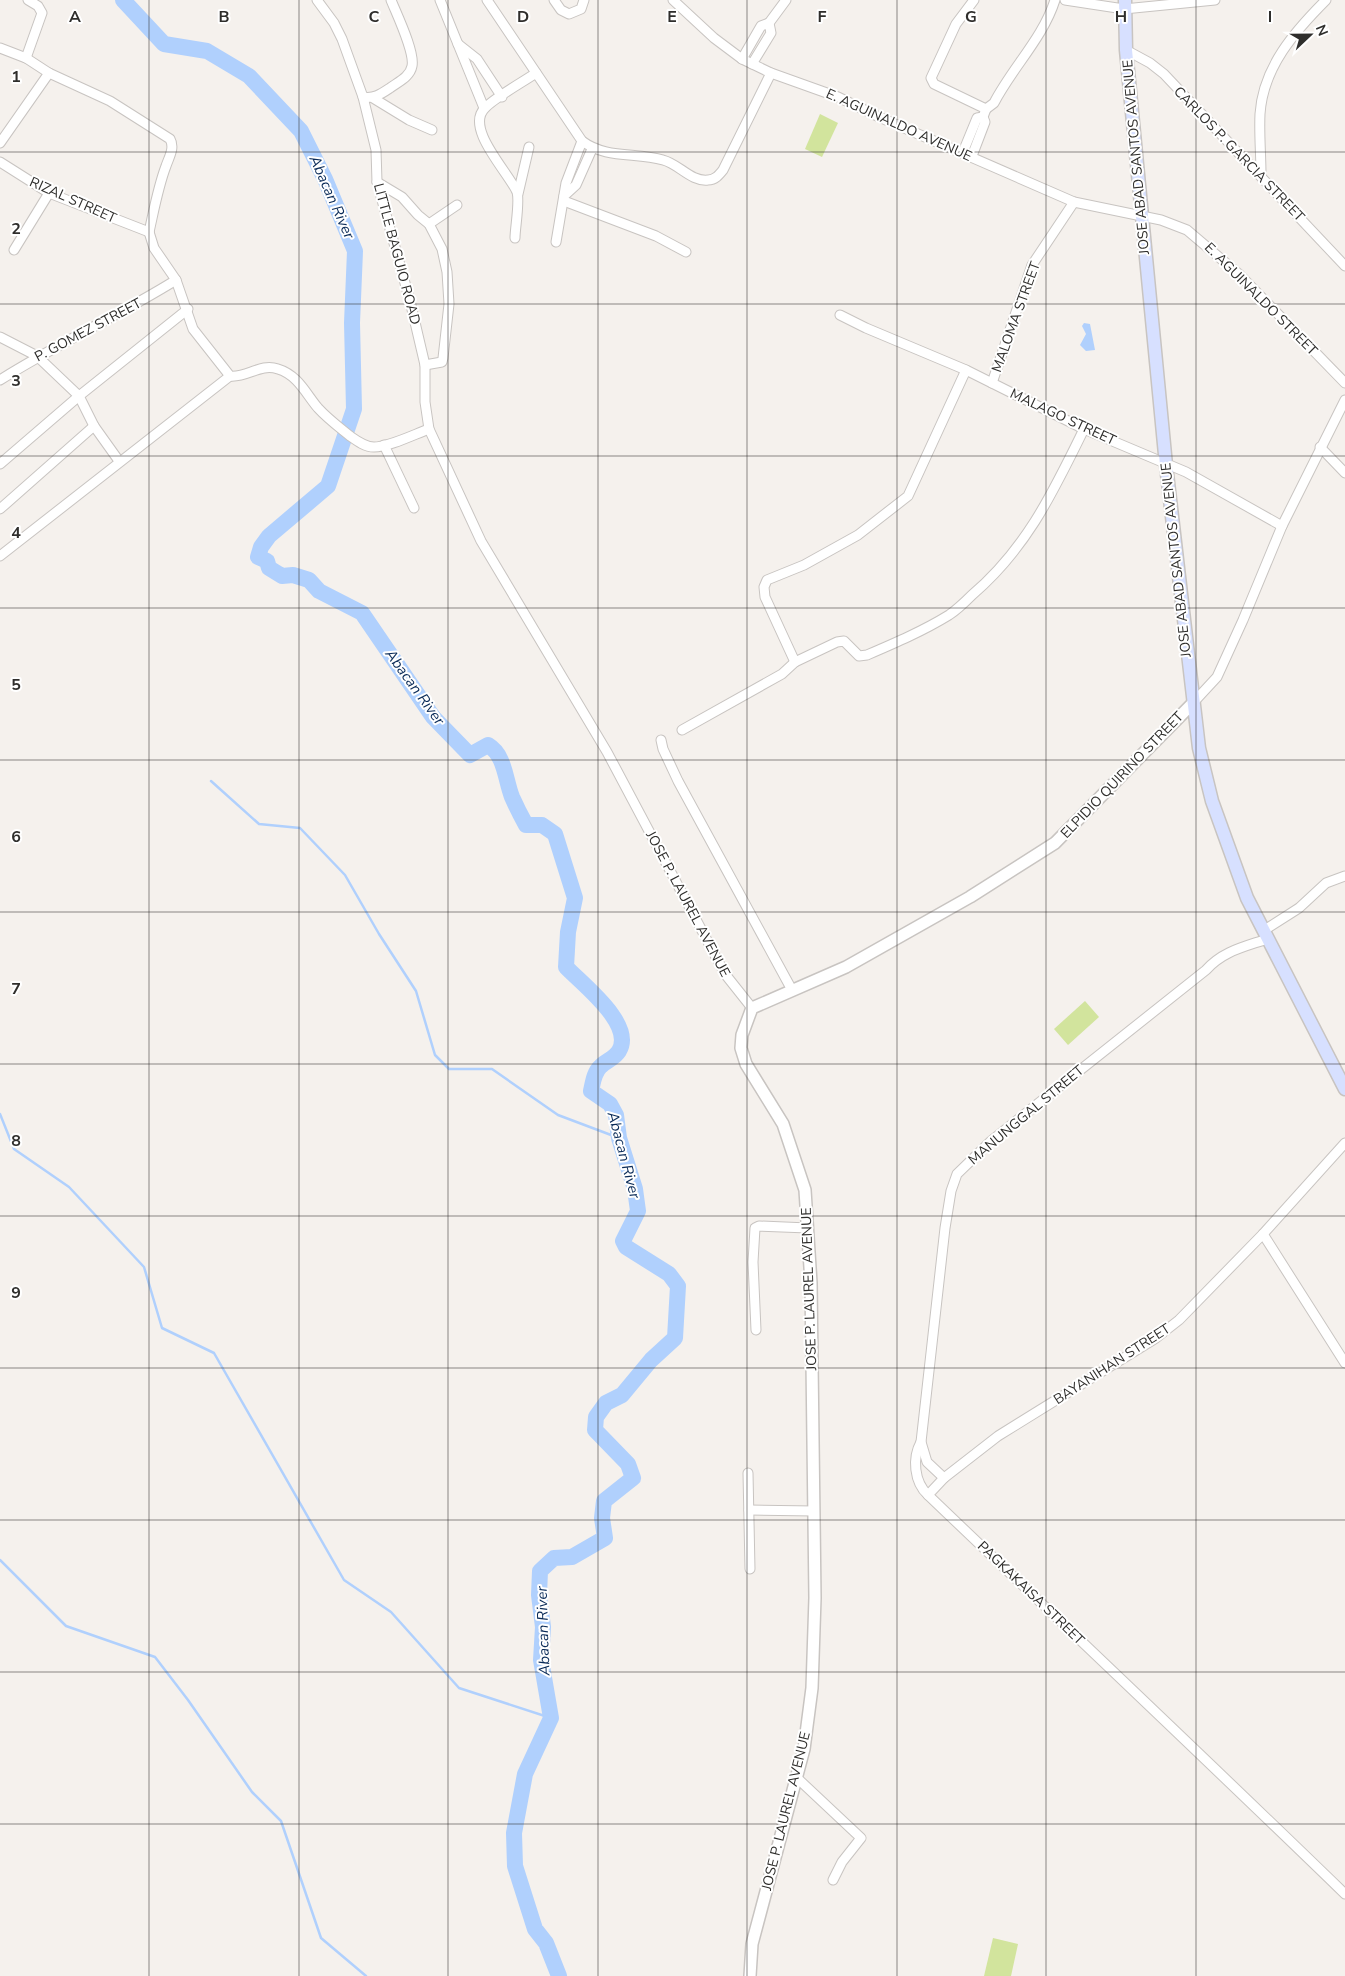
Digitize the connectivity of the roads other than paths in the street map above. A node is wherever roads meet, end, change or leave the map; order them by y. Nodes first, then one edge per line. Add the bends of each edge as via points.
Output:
1 (28, 0) edge
2 (317, 0) edge
3 (392, 0) edge
4 (440, 0) edge
5 (487, 0) edge
6 (554, 0) edge
7 (584, 0) edge
8 (673, 0) edge
9 (786, 0) edge
10 (974, 0) edge
11 (1055, 0) edge
12 (1065, 0) edge
13 (1215, 0) edge
14 (1326, 0) edge
15 (1124, 4) edge
16 (770, 23) junction
17 (458, 44) junction
18 (0, 48) edge
19 (1126, 50) junction
20 (26, 58) junction
21 (742, 59) junction
22 (752, 64) junction
23 (49, 73) junction
24 (536, 73) junction
25 (771, 73) junction
26 (363, 97) junction
27 (502, 97) junction
28 (373, 98) junction
29 (484, 108) junction
30 (985, 113) junction
31 (432, 130) dead end
32 (582, 141) junction
33 (0, 143) edge
34 (529, 146) dead end
35 (592, 149) junction
36 (968, 154) junction
37 (0, 162) edge
38 (1261, 175) junction
39 (377, 182) junction
40 (49, 193) junction
41 (518, 194) junction
42 (564, 199) junction
43 (1074, 202) junction
44 (457, 205) dead end
45 (1142, 216) junction
46 (429, 224) junction
47 (149, 232) junction
48 (515, 238) dead end
49 (556, 242) dead end
50 (14, 250) dead end
51 (686, 252) dead end
52 (1345, 266) edge
53 (176, 280) junction
54 (188, 309) junction
55 (840, 315) dead end
56 (0, 337) edge
57 (37, 356) junction
58 (425, 365) junction
59 (966, 370) junction
60 (230, 376) junction
61 (0, 380) edge
62 (1345, 382) edge
63 (992, 383) junction
64 (79, 396) junction
65 (1345, 400) edge
66 (94, 426) junction
67 (429, 429) junction
68 (1084, 429) junction
69 (384, 445) junction
70 (1320, 448) junction
71 (120, 461) junction
72 (0, 464) edge
73 (1166, 465) junction
74 (1345, 473) edge
75 (414, 508) dead end
76 (0, 509) edge
77 (1282, 526) junction
78 (0, 556) edge
79 (795, 662) junction
80 (1192, 704) junction
81 (682, 730) dead end
82 (661, 740) dead end
83 (1345, 876) edge
84 (1265, 935) junction
85 (792, 990) junction
86 (752, 1008) junction
87 (1345, 1089) edge
88 (1345, 1143) edge
89 (808, 1228) junction
90 (1263, 1234) junction
91 (756, 1330) dead end
92 (1345, 1363) edge
93 (921, 1442) junction
94 (927, 1462) junction
95 (916, 1472) junction
96 (748, 1473) dead end
97 (944, 1478) junction
98 (928, 1495) junction
99 (749, 1510) junction
100 (814, 1511) junction
101 (750, 1569) dead end
102 (796, 1777) junction
103 (833, 1880) dead end
104 (1345, 1894) edge
105 (750, 1976) edge

1 - 20 street via 42,13
2 - 26 street, LITTLE BAGUIO ROAD via 338,31
3 - 28 street via 412,66 407,76
4 - 17 street
5 - 24 street
6 - 7 street via 561,10 569,14 581,9
8 - 21 street, E. AGUINALDO AVENUE via 706,32
9 - 16 street
10 - 30 street via 956,24 931,78 934,84
11 - 30 street via 1041,30
12 - 15 street
13 - 15 street
14 - 38 street via 1291,37 1264,92 1260,112
15 - 19 main road, JOSE ABAD SANTOS AVENUE
16 - 21 street via 761,26
16 - 22 street via 771,33
17 - 27 street via 477,59
17 - 29 street
18 - 20 street
19 - 38 street, CARLOS P. GARCIA STREET via 1164,74
19 - 45 main road, JOSE ABAD SANTOS AVENUE
20 - 23 street
21 - 22 street, E. AGUINALDO AVENUE
22 - 25 street, E. AGUINALDO AVENUE
23 - 33 street
23 - 47 street via 110,101 170,139 172,149 161,178
24 - 27 street
24 - 32 street
25 - 35 street via 723,170 709,180 697,179 666,160
25 - 36 street, E. AGUINALDO AVENUE via 838,97
26 - 28 street
26 - 39 street, LITTLE BAGUIO ROAD via 376,150
27 - 29 street
28 - 31 street
29 - 41 street via 478,122 480,130
30 - 36 street via 977,118
32 - 35 street
32 - 42 street via 566,183
34 - 41 street
35 - 42 street via 576,185
36 - 43 street, E. AGUINALDO AVENUE
37 - 40 street, RIZAL STREET
38 - 52 street, CARLOS P. GARCIA STREET
39 - 46 street via 402,197
39 - 58 street, LITTLE BAGUIO ROAD
40 - 47 street, RIZAL STREET
40 - 50 street
41 - 48 street
42 - 49 street
42 - 51 street via 633,226
43 - 45 street, E. AGUINALDO AVENUE
43 - 63 street, MALOMA STREET via 1032,265
44 - 46 street
45 - 62 street, E. AGUINALDO STREET via 1177,225 1204,242
45 - 73 main road, JOSE ABAD SANTOS AVENUE
46 - 58 street via 442,249 449,304 444,358 442,362
47 - 53 street via 154,248
53 - 54 street
53 - 57 street, P. GOMEZ STREET via 121,313
54 - 60 street via 191,324 199,338
54 - 64 street
55 - 59 street, MALAGO STREET
56 - 57 street
57 - 61 street, P. GOMEZ STREET
57 - 64 street
58 - 67 street, LITTLE BAGUIO ROAD
59 - 63 street, MALAGO STREET
59 - 79 street via 908,496 858,535 804,565 767,580 765,597
60 - 69 street via 265,368 279,369 300,384 332,422 361,444
60 - 71 street
63 - 68 street, MALAGO STREET
64 - 66 street
64 - 72 street
65 - 70 street, ELPIDIO QUIRINO STREET
66 - 71 street
66 - 76 street
67 - 69 street
67 - 86 street, JOSE P. LAUREL AVENUE via 481,541 607,752 726,974
68 - 73 street, MALAGO STREET
68 - 79 street via 1045,508 1021,544 990,580 951,614 867,655 859,656 844,641
69 - 75 street
70 - 74 street
70 - 77 street, ELPIDIO QUIRINO STREET
71 - 78 street
73 - 77 street, MALAGO STREET via 1199,479
73 - 80 main road, JOSE ABAD SANTOS AVENUE
77 - 80 street, ELPIDIO QUIRINO STREET via 1217,677
79 - 81 street via 782,674
80 - 84 main road, JOSE ABAD SANTOS AVENUE via 1212,801 1247,898
80 - 85 street, ELPIDIO QUIRINO STREET via 1055,843 888,944 824,978
82 - 85 street via 678,781
83 - 84 street, MANUNGGAL STREET via 1326,884
84 - 87 main road, JOSE ABAD SANTOS AVENUE
84 - 93 street, MANUNGGAL STREET via 1217,958 991,1141 957,1174 945,1228
85 - 86 street, ELPIDIO QUIRINO STREET
86 - 89 street, JOSE P. LAUREL AVENUE via 741,1048 746,1064 783,1124 804,1190
88 - 90 street, BAYANIHAN STREET
89 - 91 street via 755,1228
89 - 100 street, JOSE P. LAUREL AVENUE
90 - 92 street
90 - 97 street, BAYANIHAN STREET via 1179,1320 1156,1338 998,1436
93 - 94 street, MANUNGGAL STREET
93 - 95 street, MANUNGGAL STREET via 916,1455
94 - 95 street
94 - 97 street
95 - 98 street
96 - 99 street
97 - 98 street
98 - 104 street, PAGKAKAISA STREET
99 - 100 street
99 - 101 street
100 - 102 street, JOSE P. LAUREL AVENUE via 812,1688 804,1749
102 - 103 street via 861,1838
102 - 105 street, JOSE P. LAUREL AVENUE via 752,1944

